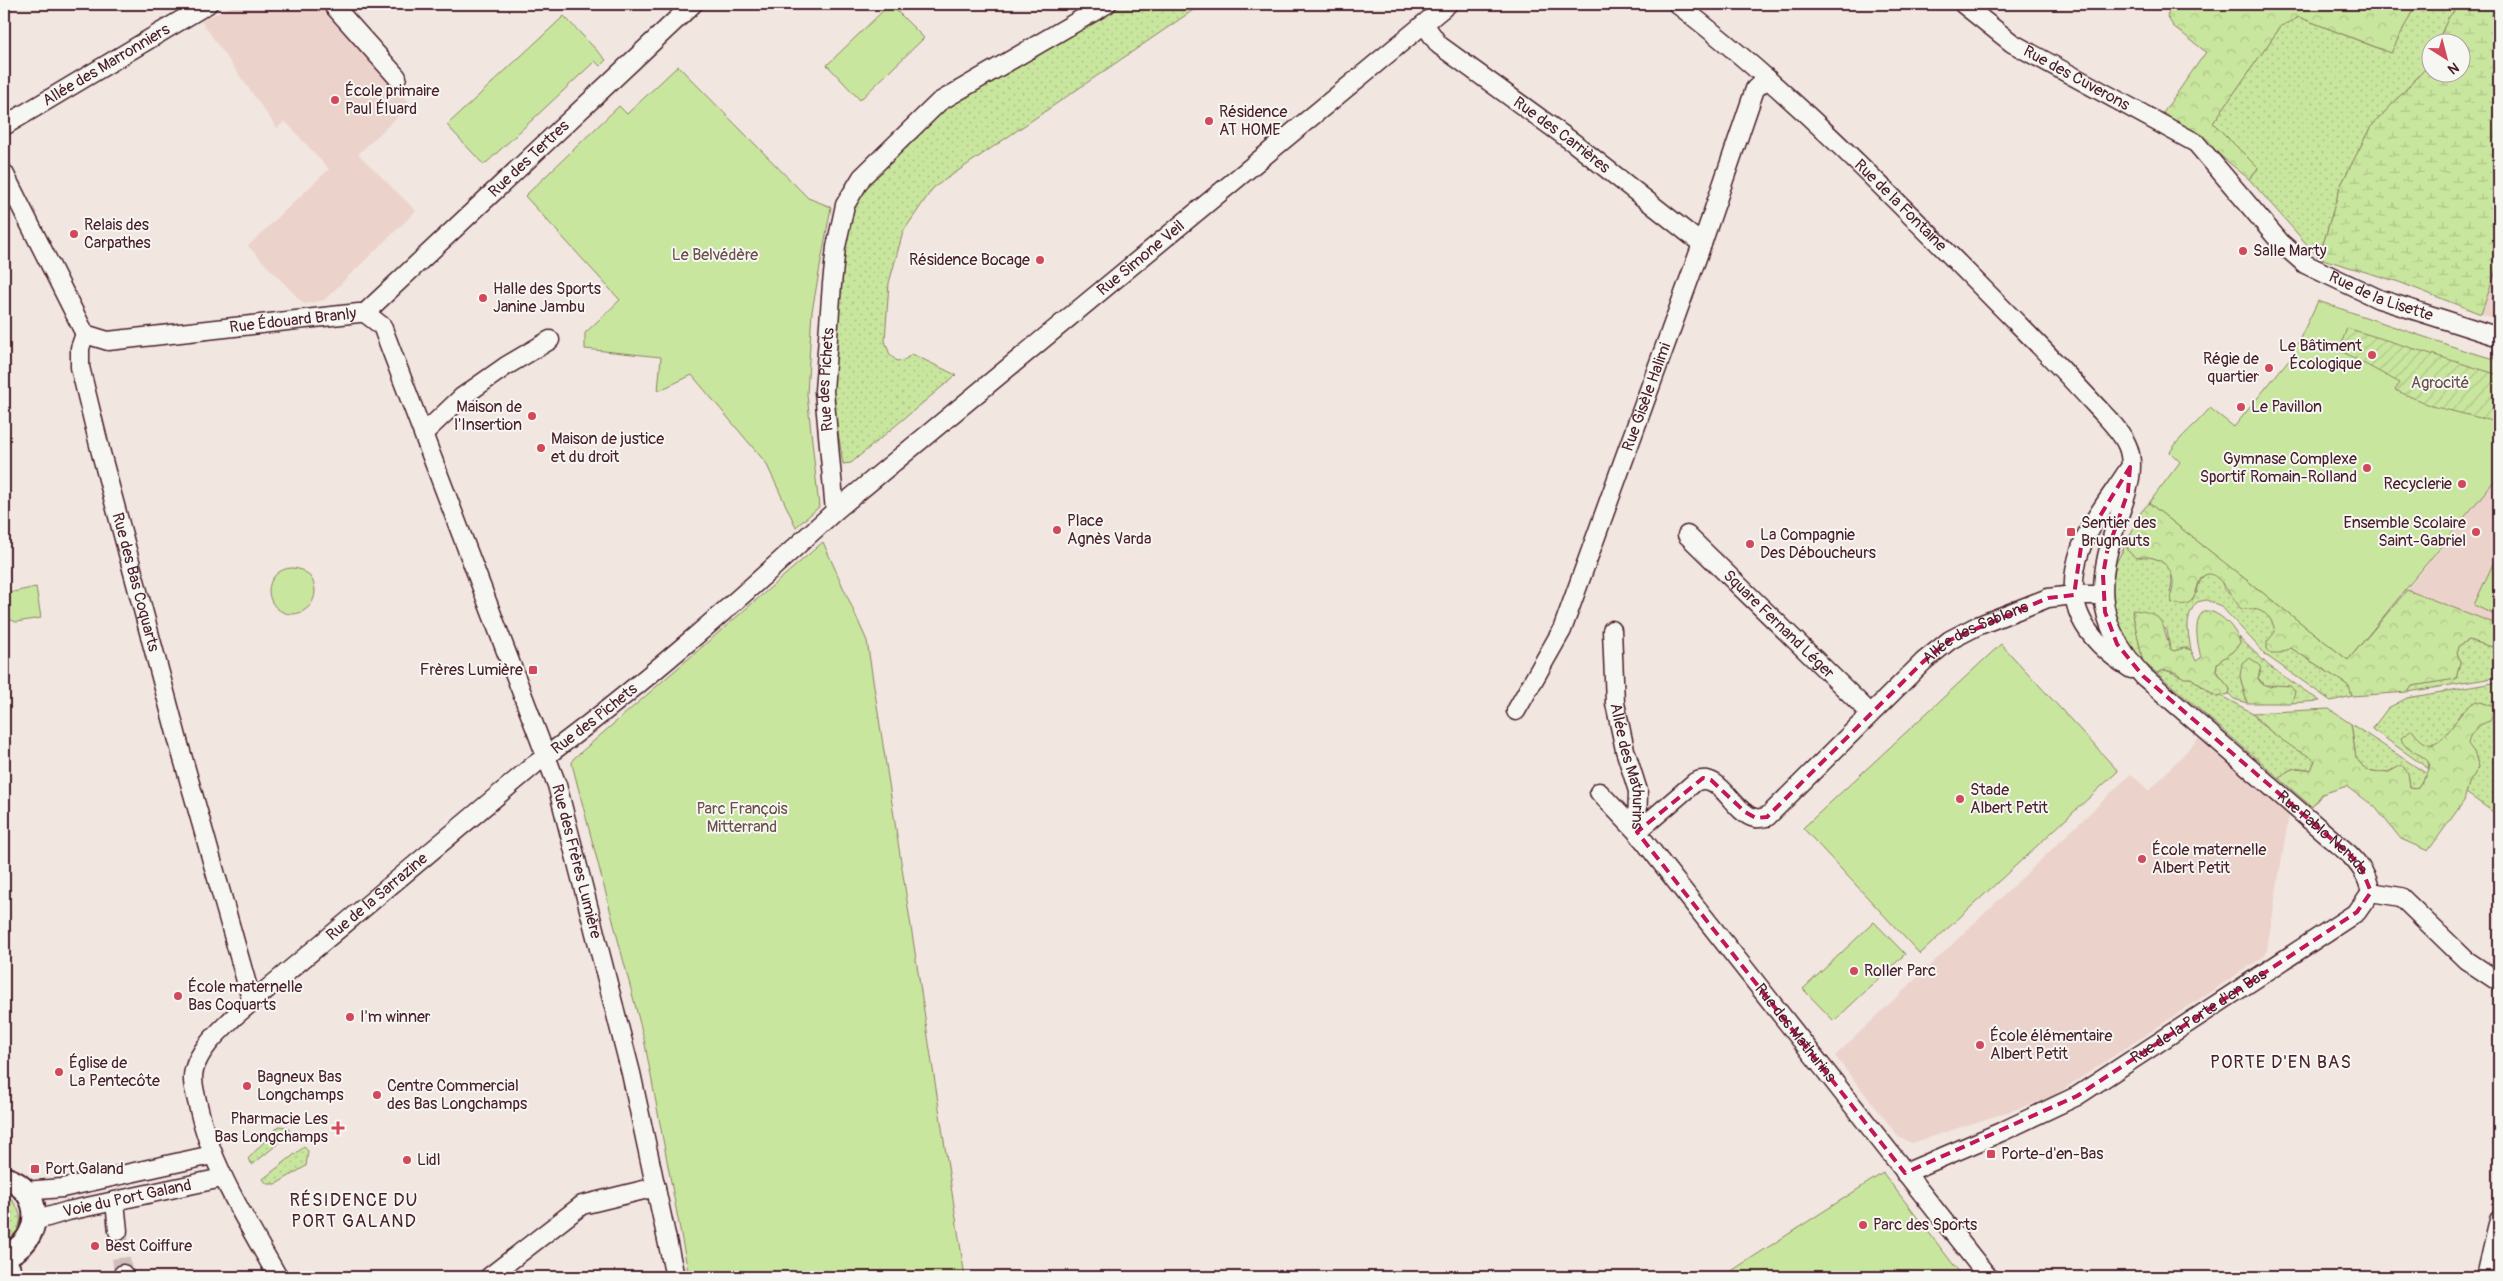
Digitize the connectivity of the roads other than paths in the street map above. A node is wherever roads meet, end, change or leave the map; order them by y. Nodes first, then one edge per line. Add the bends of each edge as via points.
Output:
1 (208, 4) edge
2 (332, 4) edge
3 (693, 4) edge
4 (1107, 4) edge
5 (1448, 4) edge
6 (1677, 4) edge
7 (1963, 4) edge
8 (1424, 24) junction
9 (397, 77) dead end
10 (1767, 78) junction
11 (4, 126) edge
12 (2196, 142) joint
13 (4, 173) edge
14 (1702, 244) junction
15 (365, 313) junction
16 (85, 334) junction
17 (2499, 337) edge
18 (550, 340) dead end
19 (2111, 422) joint
20 (424, 434) junction
21 (2130, 467) junction
22 (834, 512) junction
23 (1687, 535) dead end
24 (2074, 595) junction
25 (2103, 595) junction
26 (1612, 630) dead end
27 (2143, 676) junction
28 (1516, 712) dead end
29 (1870, 713) junction
30 (547, 756) junction
31 (1599, 792) dead end
32 (1637, 832) junction
33 (2371, 892) junction
34 (2499, 982) edge
35 (252, 1002) junction
36 (212, 1155) junction
37 (1905, 1172) junction
38 (4, 1178) edge
39 (222, 1178) junction
40 (656, 1187) junction
41 (25, 1190) junction
42 (115, 1202) junction
43 (2499, 1220) edge
44 (34, 1222) junction
45 (118, 1231) tunnel mouth
46 (4, 1257) edge
47 (12, 1277) edge
48 (278, 1277) edge
49 (489, 1277) edge
50 (676, 1277) edge
51 (1988, 1277) edge
52 (2486, 1277) edge

1 - 11 street, Allée des Marronniers
2 - 9 street
3 - 15 street, Rue des Tertres
4 - 22 street, Rue des Pichets via 939,102 862,177 845,205 836,247 824,391
5 - 8 street, Rue Simone Veil
6 - 10 street, Rue de la Fontaine
7 - 12 street, Rue des Cuverons via 2012,43
8 - 14 street, Rue des Carrières via 1439,45 1574,143
8 - 22 street, Rue Simone Veil
10 - 14 street, Rue Gisèle Halimi via 1755,89
10 - 19 street, Rue de la Fontaine via 1865,169
12 - 17 street, Rue de la Lisette via 2281,244 2306,264 2379,299
13 - 16 street
14 - 28 street, Rue Gisèle Halimi via 1562,630
15 - 16 street, Rue Édouard Branly via 108,341
15 - 20 street, Rue Édouard Branly via 382,326
16 - 35 street, Rue des Bas Coquarts via 80,348 80,367 180,748
18 - 20 street via 462,397
19 - 21 street, Rue Pablo Neruda via 2128,446
20 - 30 street, Rue des Frères Lumière
21 - 24 street, Rue Pablo Neruda via 2081,547
21 - 25 street, Rue Pablo Neruda via 2128,492 2106,552
22 - 30 street, Rue des Pichets via 746,592 571,740
23 - 29 street, Square Fernand Léger
24 - 25 street, Allée des Sablons
24 - 27 street, Rue Pablo Neruda via 2084,627 2091,637 2105,652
24 - 29 street, Allée des Sablons via 2048,598 1950,640
25 - 27 street, Rue Pablo Neruda via 2105,612 2117,644
26 - 32 street, Allée des Mathurins via 1615,703 1638,791
27 - 33 street, Rue Pablo Neruda via 2349,854 2360,865
29 - 32 street, Allée des Mathurins via 1767,817 1756,818 1745,812 1711,780 1703,778
30 - 35 street, Rue de la Sarrazine
30 - 40 street, Rue des Frères Lumière via 631,1073
31 - 32 street, Rue des Mathurins
32 - 37 street, Rue des Mathurins
33 - 34 street, Rue Pablo Neruda via 2401,897 2466,960
33 - 37 street, Rue de la Porte d'en Bas via 2356,912 2077,1096 2002,1132
35 - 36 street, Rue de la Sarrazine via 209,1041 194,1071 194,1088
36 - 39 street
36 - 41 street, Voie du Port Galand via 62,1188
37 - 51 street, Rue des Mathurins
38 - 41 street
39 - 42 street, Voie du Port Galand
39 - 48 street
40 - 49 street via 582,1205
40 - 50 street, Rue des Frères Lumière
41 - 44 street via 33,1205
42 - 44 street, Voie du Port Galand via 68,1211
42 - 45 street
43 - 52 street
44 - 46 street via 24,1243
46 - 47 street

